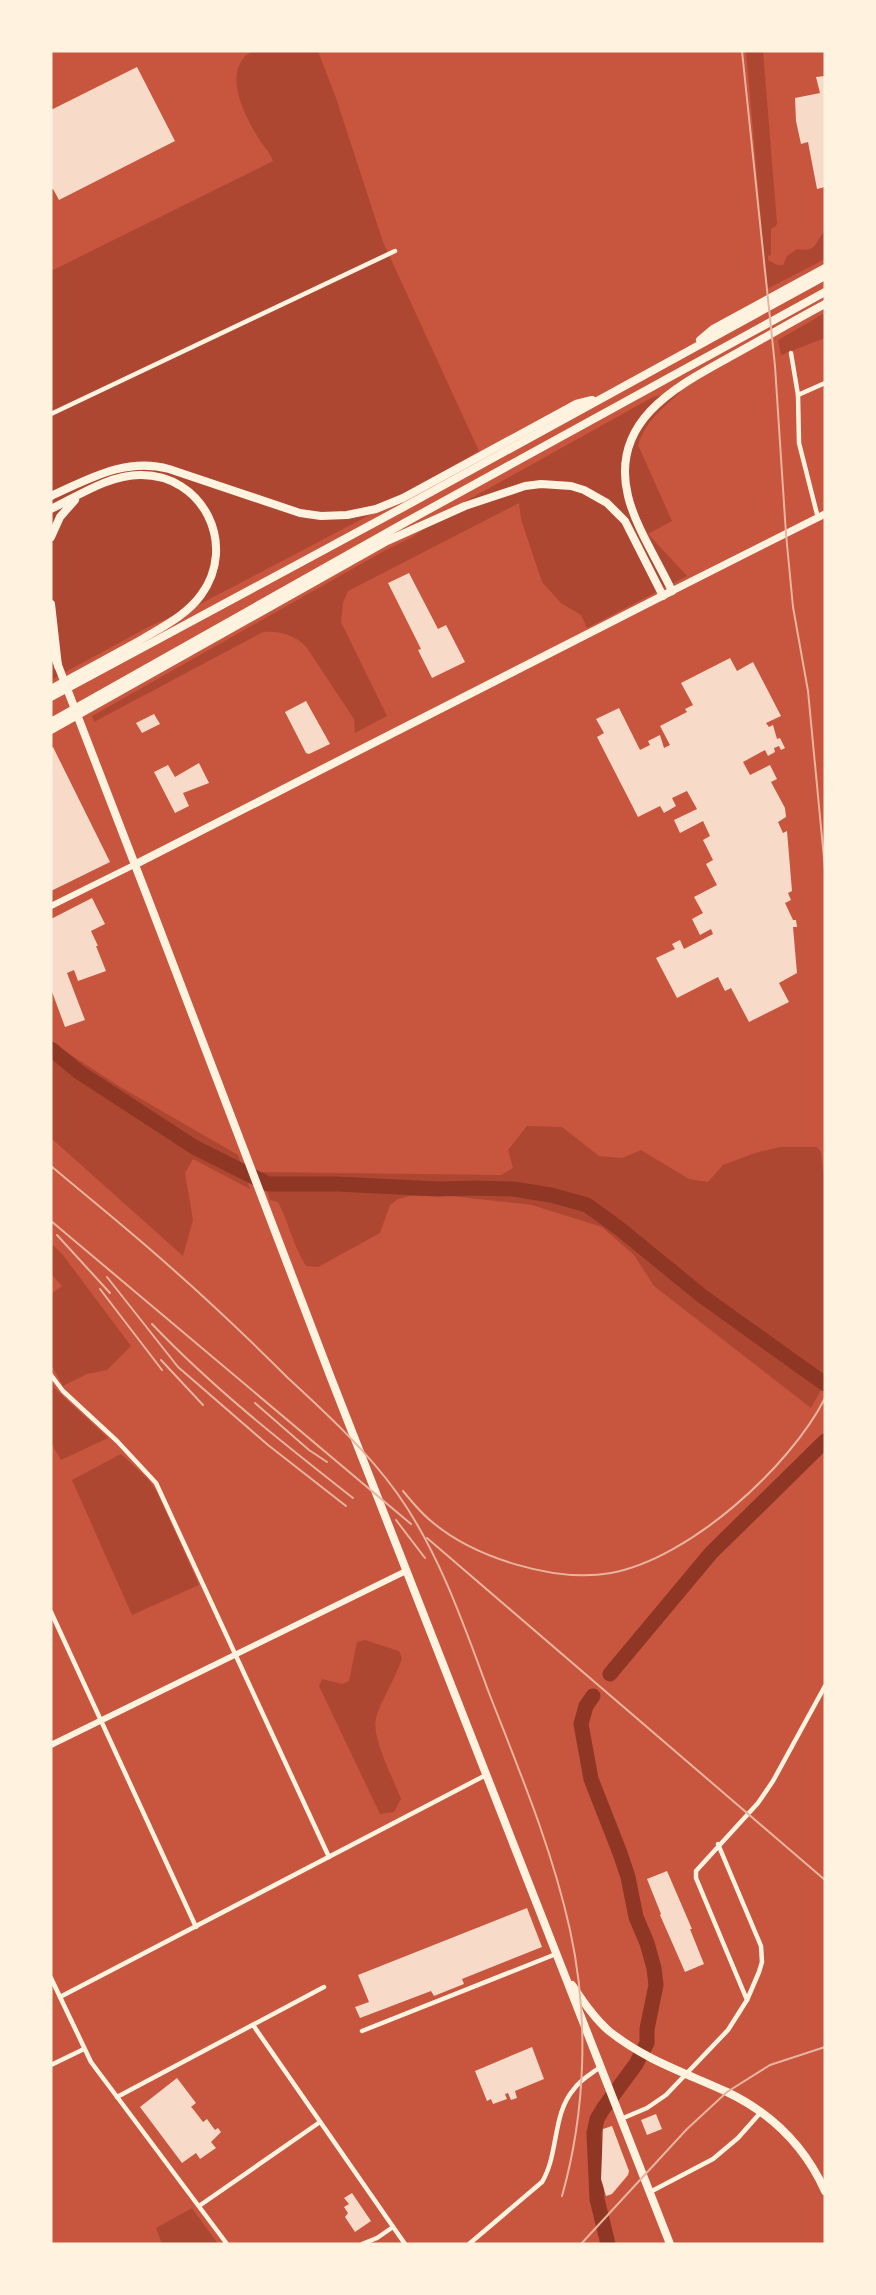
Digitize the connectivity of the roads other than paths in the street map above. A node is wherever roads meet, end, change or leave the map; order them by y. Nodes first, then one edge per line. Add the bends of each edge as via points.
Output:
1 (395, 250) dead end
2 (825, 268) edge
3 (825, 276) edge
4 (806, 282) junction
5 (825, 291) edge
6 (825, 304) edge
7 (791, 353) dead end
8 (825, 383) edge
9 (798, 395) junction
10 (607, 396) junction
11 (51, 414) edge
12 (85, 493) junction
13 (51, 496) edge
14 (51, 509) edge
15 (822, 516) edge
16 (51, 537) edge
17 (672, 591) junction
18 (663, 596) junction
19 (51, 604) edge
20 (51, 647) edge
21 (134, 647) junction
22 (58, 666) junction
23 (144, 675) junction
24 (51, 689) edge
25 (51, 697) edge
26 (51, 722) edge
27 (51, 730) edge
28 (136, 864) junction
29 (51, 906) edge
30 (51, 1375) edge
31 (406, 1571) junction
32 (51, 1612) edge
33 (235, 1654) junction
34 (825, 1686) edge
35 (101, 1720) junction
36 (51, 1745) edge
37 (486, 1775) junction
38 (718, 1844) junction
39 (329, 1857) junction
40 (196, 1927) junction
41 (556, 1953) junction
42 (563, 1971) junction
43 (51, 1978) edge
44 (324, 1987) dead end
45 (60, 1997) junction
46 (747, 2000) junction
47 (253, 2025) junction
48 (362, 2031) dead end
49 (84, 2049) junction
50 (51, 2065) edge
51 (599, 2068) junction
52 (686, 2075) junction
53 (117, 2097) junction
54 (761, 2112) junction
55 (621, 2119) junction
56 (320, 2122) junction
57 (825, 2191) edge
58 (650, 2192) junction
59 (199, 2206) junction
60 (393, 2228) junction
61 (227, 2244) edge
62 (362, 2244) edge
63 (405, 2244) edge
64 (469, 2244) edge
65 (670, 2244) edge

1 - 11 street
2 - 4 highway
3 - 4 highway
4 - 10 highway
5 - 23 highway via 406,522
6 - 17 highway via 680,386 651,408 636,430 626,463 631,507
7 - 9 street
8 - 9 street
9 - 15 street via 799,443
10 - 13 highway via 576,404 403,498 362,513 300,513 148,464 112,469
10 - 21 highway
12 - 14 highway
12 - 16 highway via 65,510
12 - 21 highway via 133,475 162,478 194,497 214,527 214,566 200,597
15 - 17 main road
17 - 18 main road
18 - 23 highway via 625,521 607,503 571,486 525,486 465,506 400,535
18 - 28 main road
19 - 22 highway
20 - 22 main road
21 - 24 highway
21 - 25 highway
22 - 28 main road
23 - 26 highway
23 - 27 highway
28 - 29 street
28 - 31 main road
30 - 33 street via 156,1483
31 - 33 street
31 - 37 main road
32 - 35 street
33 - 35 street
33 - 39 street
34 - 38 street via 773,1781 758,1803
35 - 36 street
35 - 40 street
37 - 39 street
37 - 41 main road
38 - 46 street via 763,1954
38 - 46 street via 697,1869 696,1878
39 - 40 street
40 - 45 street
41 - 42 main road
41 - 48 street
42 - 51 main road
42 - 52 main road via 596,2019 634,2049
43 - 45 street
44 - 47 street
45 - 49 street
46 - 52 street via 729,2030
47 - 53 street
47 - 56 street
49 - 50 street
49 - 53 street
51 - 55 main road
51 - 64 street via 566,2099 542,2182
52 - 54 main road
52 - 55 street via 658,2101
53 - 59 street
54 - 57 main road via 795,2143
54 - 58 street via 713,2159
55 - 58 main road
56 - 59 street
56 - 60 street
58 - 65 main road
59 - 61 street
60 - 62 street
60 - 63 street

